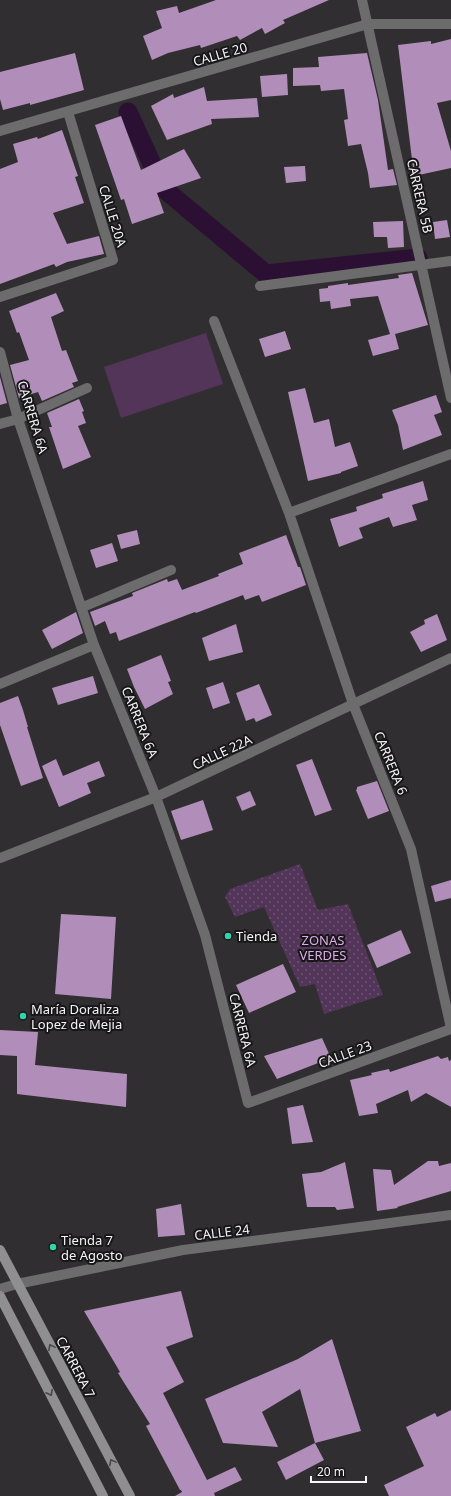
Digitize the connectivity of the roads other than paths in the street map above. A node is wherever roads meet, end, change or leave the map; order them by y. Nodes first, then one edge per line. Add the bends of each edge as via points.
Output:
1 (362, 0) edge
2 (368, 24) junction
3 (451, 24) edge
4 (68, 112) junction
5 (0, 131) edge
6 (451, 262) edge
7 (422, 265) junction
8 (260, 286) dead end
9 (0, 296) edge
10 (214, 321) dead end
11 (0, 352) edge
12 (87, 388) dead end
13 (451, 398) edge
14 (18, 419) junction
15 (0, 424) edge
16 (0, 431) edge
17 (451, 454) edge
18 (289, 513) junction
19 (171, 570) dead end
20 (83, 607) junction
21 (94, 645) junction
22 (451, 658) edge
23 (0, 684) edge
24 (353, 704) junction
25 (156, 797) junction
26 (0, 858) edge
27 (451, 1028) edge
28 (248, 1103) joint
29 (451, 1215) edge
30 (0, 1250) edge
31 (17, 1284) junction
32 (0, 1289) edge
33 (0, 1296) edge
34 (103, 1496) edge
35 (130, 1496) edge

1 - 2 street, CARRERA 5B
2 - 3 street, CALLE 20
2 - 4 street, CALLE 20
2 - 7 street, CARRERA 5B
4 - 5 street, CALLE 20
4 - 9 street, CALLE 20A via 113,260
6 - 7 street
7 - 8 street
7 - 13 street, CARRERA 5B
10 - 18 street, CARRERA 6
11 - 14 street, CARRERA 6A
12 - 14 street
14 - 15 street
14 - 16 street
14 - 20 street, CARRERA 6A
17 - 18 street
18 - 24 street, CARRERA 6
19 - 20 street
20 - 21 street, CARRERA 6A
21 - 23 street
21 - 25 street, CARRERA 6A
22 - 24 street, CALLE 22A
24 - 25 street, CALLE 22A
24 - 27 street, CARRERA 6 via 411,849
25 - 26 street, CALLE 22A
25 - 28 street, CARRERA 6A via 205,935
27 - 28 street, CALLE 23
29 - 31 street, CALLE 24 via 183,1250
30 - 31 main road, CARRERA 7
31 - 32 street, CALLE 24
35 -> 31 main road, CARRERA 7
33 -> 34 main road

